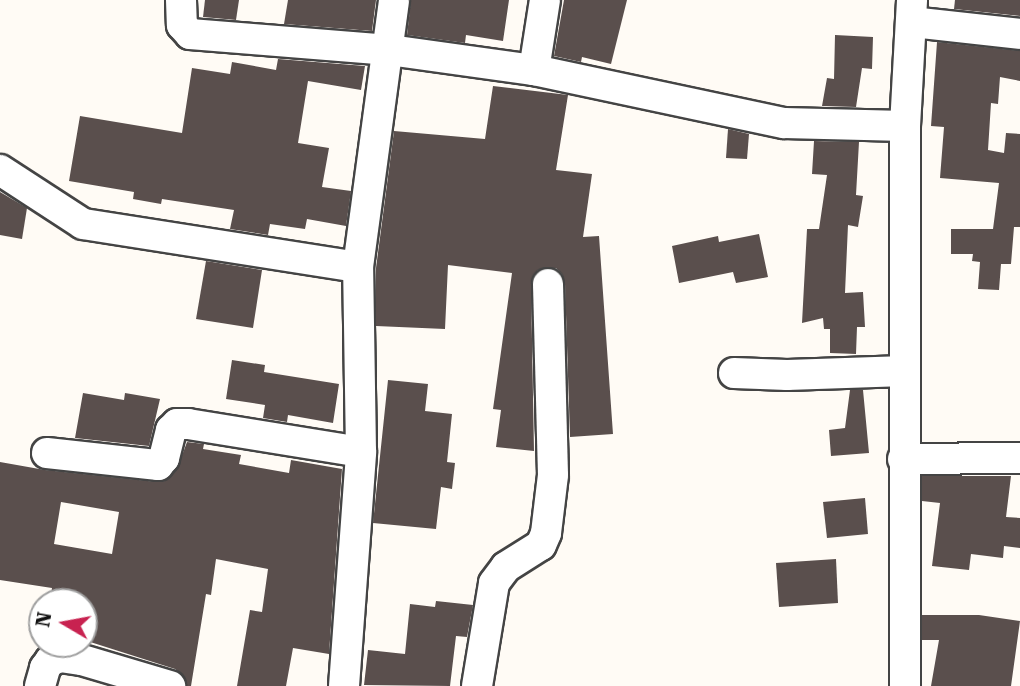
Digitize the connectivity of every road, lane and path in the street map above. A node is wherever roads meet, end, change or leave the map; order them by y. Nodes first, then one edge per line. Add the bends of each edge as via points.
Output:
1 (181, 0) edge
2 (394, 0) edge
3 (545, 0) edge
4 (912, 11) edge
5 (1020, 34) edge
6 (389, 50) junction
7 (534, 70) junction
8 (905, 126) junction
9 (0, 170) edge
10 (358, 267) junction
11 (548, 284) dead end
12 (905, 371) junction
13 (734, 373) dead end
14 (362, 452) junction
15 (47, 453) dead end
16 (1020, 458) edge
17 (903, 459) junction
18 (40, 686) edge
19 (170, 686) edge
20 (344, 686) edge
21 (477, 686) edge
22 (905, 686) edge

1 - 6 street via 182,25 190,34
2 - 6 street
3 - 7 street
4 - 5 street
4 - 8 street
6 - 7 street
6 - 10 street
7 - 8 street via 784,123
8 - 12 street
9 - 10 street via 83,224
10 - 14 street
11 - 21 street via 553,475 546,533 541,545 506,567 494,583
12 - 13 street
12 - 17 street
14 - 15 street via 177,424 158,466
14 - 20 street
16 - 17 street
17 - 22 street
18 - 19 street via 45,668 60,657

